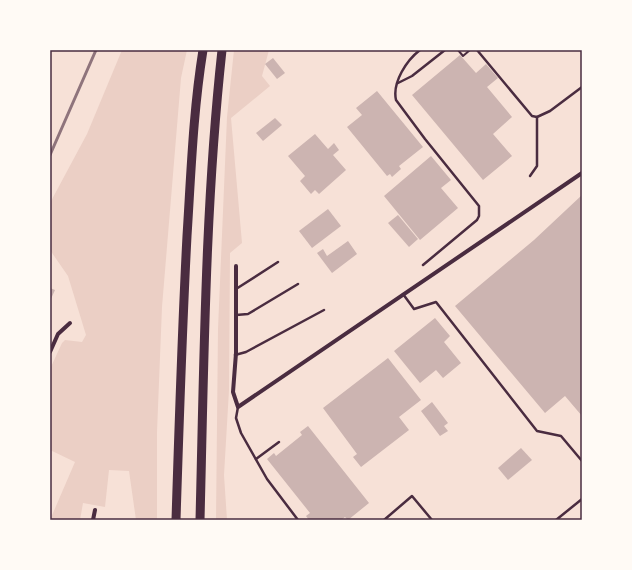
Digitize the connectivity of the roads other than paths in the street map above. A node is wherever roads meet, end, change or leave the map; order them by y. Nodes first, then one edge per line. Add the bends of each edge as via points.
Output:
1 (203, 50) edge
2 (222, 50) edge
3 (420, 50) edge
4 (445, 50) edge
5 (477, 50) edge
6 (398, 83) junction
7 (582, 87) edge
8 (537, 117) junction
9 (582, 173) edge
10 (530, 176) dead end
11 (278, 262) dead end
12 (423, 265) dead end
13 (236, 266) dead end
14 (298, 284) dead end
15 (236, 289) junction
16 (403, 294) junction
17 (324, 310) dead end
18 (236, 315) junction
19 (70, 323) dead end
20 (50, 352) edge
21 (236, 356) junction
22 (238, 407) junction
23 (279, 442) dead end
24 (256, 459) junction
25 (582, 462) edge
26 (582, 499) edge
27 (95, 510) dead end
28 (93, 520) edge
29 (176, 520) edge
30 (200, 520) edge
31 (298, 520) edge
32 (384, 520) edge
33 (432, 520) edge
34 (556, 520) edge

1 - 29 highway via 197,89 183,310
2 - 30 highway via 214,121 209,224
3 - 6 lane via 411,57
4 - 6 lane via 412,76
5 - 8 lane via 532,116
6 - 12 lane via 396,100 479,206 479,216 476,220
7 - 8 lane via 550,111
8 - 10 lane via 537,166
9 - 16 street
11 - 15 lane
13 - 15 street
14 - 18 lane via 248,314
15 - 18 street
16 - 22 street
16 - 25 lane via 414,309 436,302 537,431 561,436
17 - 21 lane
18 - 21 street
19 - 20 street via 58,334
21 - 22 street via 233,392
22 - 24 lane via 236,418
23 - 24 lane
24 - 31 lane via 267,480
26 - 34 lane
27 - 28 street
32 - 33 lane via 412,496

